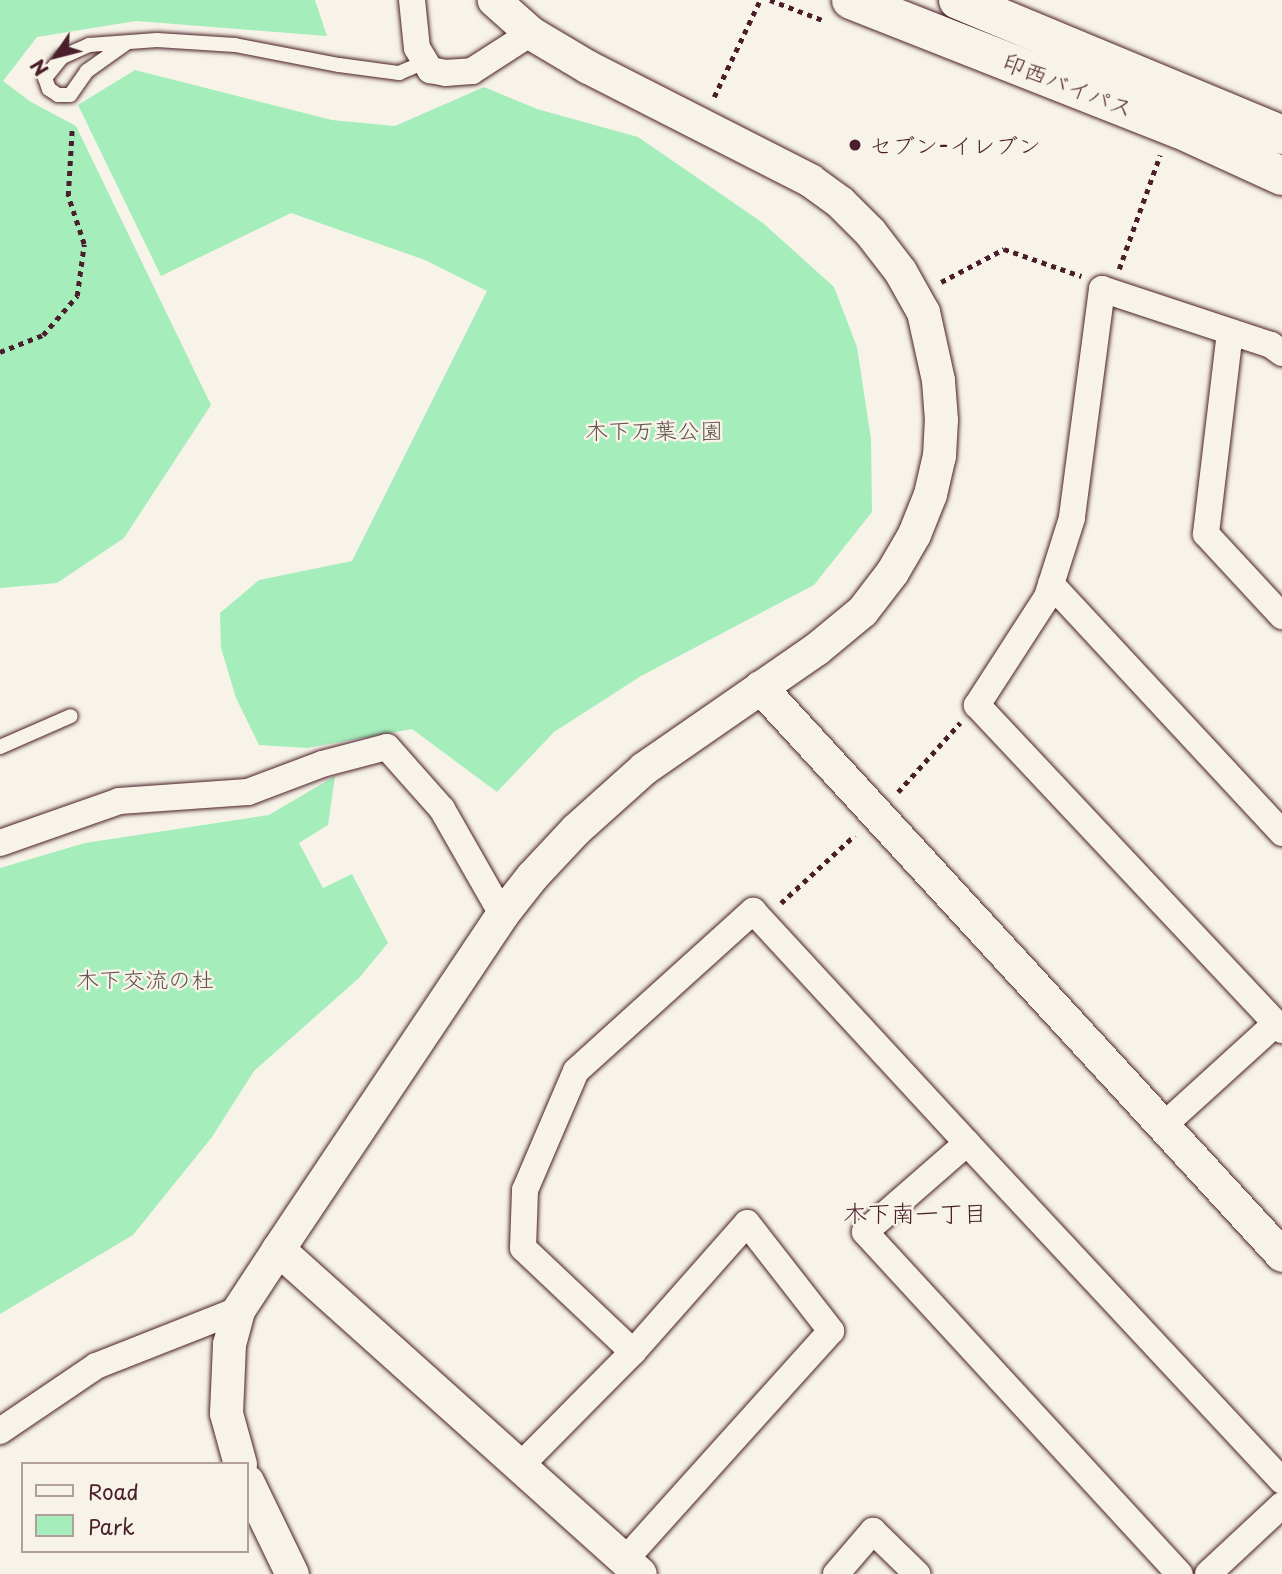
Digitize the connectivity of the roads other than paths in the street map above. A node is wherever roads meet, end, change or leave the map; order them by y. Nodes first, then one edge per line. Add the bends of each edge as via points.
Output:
1 (412, 0) edge
2 (494, 0) edge
3 (850, 0) edge
4 (958, 0) edge
5 (531, 33) junction
6 (125, 44) junction
7 (423, 63) junction
8 (1282, 135) edge
9 (1282, 176) edge
10 (1230, 332) junction
11 (1282, 353) edge
12 (1051, 584) junction
13 (1282, 616) edge
14 (760, 687) junction
15 (71, 716) dead end
16 (0, 747) edge
17 (1282, 833) edge
18 (0, 843) edge
19 (502, 914) junction
20 (1279, 1027) edge
21 (1163, 1126) junction
22 (967, 1143) junction
23 (278, 1249) junction
24 (1282, 1255) edge
25 (238, 1310) junction
26 (632, 1352) junction
27 (0, 1431) edge
28 (239, 1462) edge
29 (520, 1466) junction
30 (1282, 1481) edge
31 (248, 1483) edge
32 (1282, 1506) edge
33 (633, 1567) edge
34 (292, 1574) edge
35 (836, 1574) edge
36 (917, 1574) edge
37 (1180, 1574) edge
38 (1208, 1574) edge

1 - 7 street
2 - 5 street
3 - 9 highway, 印西バイパス via 1179,129
4 - 8 highway, 印西バイパス
5 - 7 street via 471,71 445,73
5 - 14 street via 810,180 870,232 923,312 938,380 941,420 930,494 914,534 862,611
6 - 6 lane via 87,71 70,95 49,89 45,78 62,57 89,44
6 - 7 lane via 157,40 235,45 399,73
10 - 11 street
10 - 12 street via 1106,291 1072,518
10 - 13 street via 1206,534
12 - 17 street
12 - 20 street via 977,705
14 - 19 street via 615,793
14 - 21 street
15 - 16 lane
18 - 19 street via 119,801 248,792 322,764 387,747 442,809
19 - 23 street
20 - 21 street
21 - 24 street
22 - 26 street via 753,911 576,1072 524,1190 523,1248
22 - 30 street
22 - 37 street via 865,1232
23 - 25 street
23 - 29 street
25 - 27 street via 96,1366
25 - 28 street via 229,1344 226,1391 229,1428
26 - 29 street
26 - 33 street via 747,1223 831,1331
29 - 33 street
31 - 34 street
32 - 38 street
35 - 36 street via 873,1531

